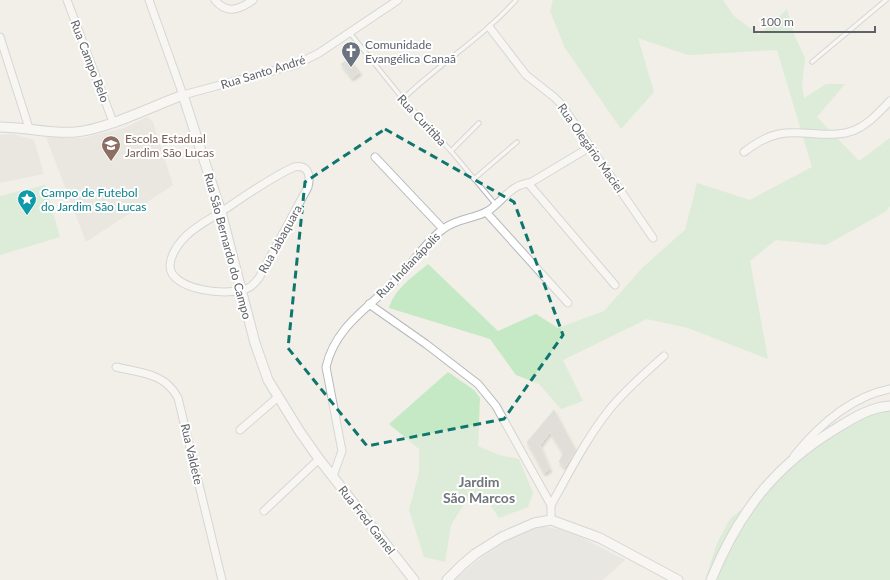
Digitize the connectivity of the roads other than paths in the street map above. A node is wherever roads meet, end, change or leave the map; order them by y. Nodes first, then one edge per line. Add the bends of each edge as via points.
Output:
1 (67, 0) edge
2 (149, 0) edge
3 (215, 0) edge
4 (253, 0) edge
5 (398, 0) edge
6 (516, 0) edge
7 (886, 0) edge
8 (490, 28) junction
9 (350, 33) junction
10 (0, 37) edge
11 (812, 62) dead end
12 (183, 94) junction
13 (403, 99) junction
14 (890, 101) edge
15 (113, 122) junction
16 (479, 123) dead end
17 (0, 128) edge
18 (29, 128) junction
19 (517, 142) dead end
20 (590, 147) junction
21 (451, 151) junction
22 (744, 152) dead end
23 (375, 157) dead end
24 (474, 179) junction
25 (528, 183) junction
26 (496, 205) junction
27 (221, 212) junction
28 (486, 212) junction
29 (443, 229) junction
30 (653, 238) dead end
31 (616, 284) dead end
32 (240, 291) junction
33 (568, 303) dead end
34 (369, 304) junction
35 (664, 356) dead end
36 (116, 368) dead end
37 (890, 389) edge
38 (278, 397) junction
39 (890, 406) edge
40 (240, 430) dead end
41 (319, 459) junction
42 (786, 465) junction
43 (333, 476) junction
44 (551, 504) junction
45 (264, 511) dead end
46 (551, 520) junction
47 (222, 580) edge
48 (414, 580) edge
49 (447, 580) edge
50 (678, 580) edge
51 (711, 580) edge

1 - 15 street, Rua Campo Belo
2 - 12 street, Rua São Bernardo do Campo
3 - 4 street via 229,10 240,9
5 - 9 street, Rua Santo André
6 - 8 lane
7 - 11 lane
8 - 13 lane via 418,84
8 - 20 street, Rua Olegário Maciel via 526,75 561,104
9 - 12 street, Rua Santo André via 320,53 294,65
9 - 13 lane, Rua Curitiba
10 - 18 street
12 - 15 street
12 - 27 street, Rua São Bernardo do Campo
13 - 21 lane, Rua Curitiba
14 - 22 street via 870,121 856,130 841,134 780,134 764,139
15 - 18 street via 78,132
16 - 21 lane
17 - 18 street
19 - 24 lane
20 - 25 street, Rua Indianápolis
20 - 30 street, Rua Olegário Maciel
21 - 24 lane, Rua Curitiba
23 - 29 street
24 - 26 lane, Rua Curitiba
25 - 26 street, Rua Indianápolis via 516,187
25 - 31 street
26 - 28 street, Rua Indianápolis
27 - 32 street, Rua São Bernardo do Campo
27 - 32 street, Rua Jabaquara via 180,243 170,265 177,280 191,288 223,292
27 - 32 street, Rua Jabaquara via 270,179 294,167 305,168 310,174 308,187 259,278 248,288
28 - 29 street, Rua Indianápolis via 459,220
28 - 33 street
29 - 34 street, Rua Indianápolis via 398,278
32 - 38 street, Rua São Bernardo do Campo via 262,364
34 - 43 street, Rua Indianápolis via 338,336 329,353 326,367 342,451
34 - 44 street via 478,384 496,406
35 - 44 street via 628,388 609,410
36 - 47 street, Rua Valdete via 153,376 172,388 178,398
37 - 42 street via 861,398 840,411 807,439
38 - 40 street
38 - 41 street, Rua São Bernardo do Campo
39 - 42 street via 881,406 850,420
41 - 43 street, Rua Fred Gamel
41 - 45 street
42 - 51 street via 748,509 733,532
43 - 48 street, Rua Fred Gamel
44 - 46 street
46 - 49 street via 529,525 502,537 466,562
46 - 50 street via 600,538

